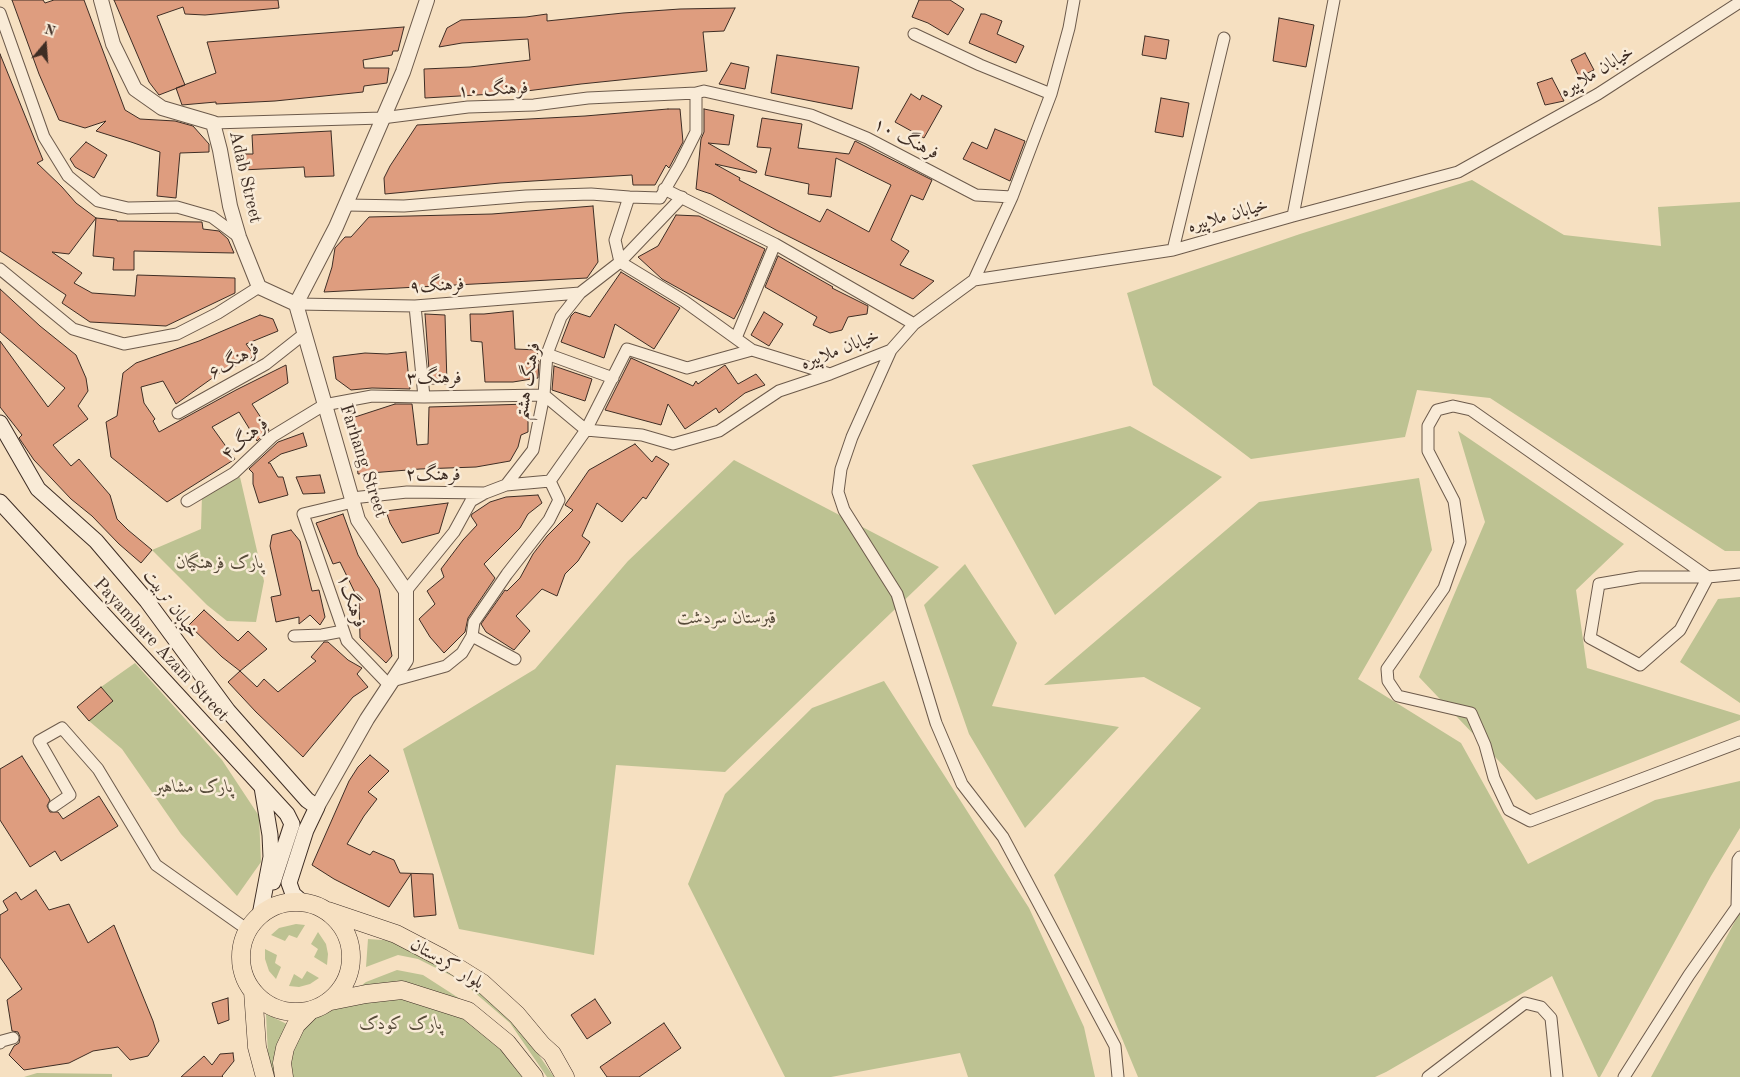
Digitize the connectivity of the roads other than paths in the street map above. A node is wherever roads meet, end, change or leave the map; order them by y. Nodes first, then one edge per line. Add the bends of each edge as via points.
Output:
1 (101, 0) edge
2 (427, 0) edge
3 (1074, 0) edge
4 (1334, 0) edge
5 (1740, 2) edge
6 (0, 14) edge
7 (914, 34) dead end
8 (1224, 38) dead end
9 (696, 93) junction
10 (1052, 94) junction
11 (382, 118) junction
12 (213, 123) junction
13 (664, 188) junction
14 (629, 197) junction
15 (682, 197) junction
16 (1012, 197) junction
17 (346, 204) junction
18 (1293, 216) junction
19 (239, 237) junction
20 (775, 244) junction
21 (1173, 250) junction
22 (620, 262) junction
23 (0, 269) edge
24 (974, 280) junction
25 (259, 287) junction
26 (580, 293) junction
27 (296, 304) junction
28 (415, 306) junction
29 (914, 324) junction
30 (304, 334) junction
31 (736, 338) junction
32 (752, 350) junction
33 (892, 350) junction
34 (547, 354) junction
35 (830, 374) junction
36 (612, 378) junction
37 (544, 394) junction
38 (424, 397) junction
39 (324, 404) junction
40 (178, 413) dead end
41 (0, 423) edge
42 (586, 430) junction
43 (550, 481) junction
44 (506, 485) junction
45 (485, 493) junction
46 (352, 500) junction
47 (187, 501) dead end
48 (0, 502) edge
49 (303, 514) joint
50 (1740, 574) edge
51 (1708, 578) junction
52 (406, 591) junction
53 (343, 631) junction
54 (294, 636) dead end
55 (472, 636) junction
56 (515, 659) dead end
57 (391, 683) junction
58 (1740, 742) edge
59 (262, 787) junction
60 (312, 804) junction
61 (54, 806) dead end
62 (295, 823) junction
63 (1740, 858) edge
64 (302, 902) junction
65 (324, 909) junction
66 (260, 916) junction
67 (248, 930) junction
68 (253, 991) junction
69 (331, 1000) junction
70 (312, 1010) junction
71 (13, 1038) dead end
72 (0, 1043) edge
73 (265, 1077) edge
74 (284, 1077) edge
75 (534, 1077) edge
76 (565, 1077) edge
77 (1118, 1077) edge
78 (1428, 1077) edge
79 (1557, 1077) edge
80 (1624, 1077) edge

1 - 12 street, Adab Street via 112,44 135,89 162,108
2 - 11 street via 403,72
3 - 10 street
4 - 18 street
5 - 18 street, خیابان ملاپیره via 1598,94 1458,172
6 - 19 street via 44,137 68,176 98,201 128,208 177,207 212,217
7 - 10 street
8 - 21 street
9 - 11 street, فرهنگ ۱۰ via 468,107
9 - 13 street via 696,132
9 - 16 street, فرهنگ ۱۰ via 704,91 811,115 867,138 976,195
10 - 16 street
11 - 12 street, فرهنگ ۱۰
11 - 17 street
12 - 19 street, Adab Street
13 - 14 street via 660,198
13 - 15 street
14 - 17 street via 591,194 404,206
14 - 22 street via 616,240
15 - 20 street
15 - 22 street, فرهنگ هشتم
16 - 24 street
17 - 27 street
18 - 21 street, خیابان ملاپیره
19 - 25 street, Adab Street
20 - 29 street
20 - 31 street
21 - 24 street, خیابان ملاپیره
22 - 26 street, فرهنگ هشتم
22 - 31 street
23 - 25 street via 73,328 124,344 177,334
24 - 29 street, خیابان ملاپیره
25 - 27 street
26 - 28 street, فرهنگ۹
26 - 34 street, فرهنگ هشتم via 561,317
27 - 28 street, فرهنگ۹
27 - 30 street, Farhang Street
28 - 38 street
29 - 33 street, خیابان ملاپیره
30 - 39 street, Farhang Street
30 - 40 street, فرهنگ۶ via 266,364
31 - 32 street
32 - 35 street
32 - 36 street via 687,368 627,349
33 - 35 street, خیابان ملاپیره
33 - 77 street via 852,437 838,492 844,510 897,594 936,723 962,784 1003,837 1115,1046
34 - 36 street
34 - 37 street, فرهنگ هشتم
35 - 42 street, خیابان ملاپیره via 779,391 719,431 672,444 642,435
36 - 42 street
37 - 38 street, فرهنگ۳
37 - 42 street
37 - 44 street, فرهنگ هشتم via 533,450
38 - 39 street, فرهنگ۳ via 372,396
39 - 46 street, Farhang Street
39 - 47 street, فرهنگ۴ via 272,436 234,473
41 - 60 main road, خیابان تربیت via 38,489 96,541 147,601 228,711
42 - 43 street
43 - 44 street
43 - 55 street via 559,500 549,520 474,622
44 - 45 street
45 - 46 street, فرهنگ۲ via 406,492
45 - 52 street via 471,501 454,532
46 - 49 street, فرهنگ۲
46 - 52 street, Farhang Street via 358,520
48 - 59 main road, Payambare Azam Street
49 - 53 street, فرهنگ۱
50 - 51 street
51 - 51 street via 1640,576 1599,584 1590,638 1640,665 1680,630
51 - 58 street via 1471,410 1453,406 1437,410 1428,426 1428,451 1454,501 1460,542 1444,588 1387,669 1388,681 1398,696 1471,713 1509,810 1530,820
52 - 57 street via 406,660
53 - 54 street
53 - 57 street, فرهنگ۱ via 346,641
55 - 56 street
55 - 57 street via 462,653 446,666
57 - 60 street
59 - 62 main road, Payambare Azam Street
59 - 66 main road via 271,857
60 - 62 main road
60 - 62 main road
61 - 67 street via 70,795 39,741 62,728 98,769 156,865
62 - 64 main road via 289,883 293,894
62 - 66 main road
63 - 80 street via 1737,907
64 - 65 main road
64 - 66 main road via 273,907
65 - 69 main road via 338,920 352,953 350,971 343,987
65 - 76 main road, بلوار کردستان via 396,934 482,983 552,1054
66 - 67 main road
67 - 68 main road via 242,945 241,961
68 - 70 main road via 279,1010
68 - 73 main road via 257,1047
69 - 70 main road
69 - 75 main road, بلوار کردستان via 402,990 468,1011 507,1043
70 - 74 main road via 296,1025 285,1048
71 - 72 street
78 - 79 street via 1525,1002 1541,1007 1551,1018

